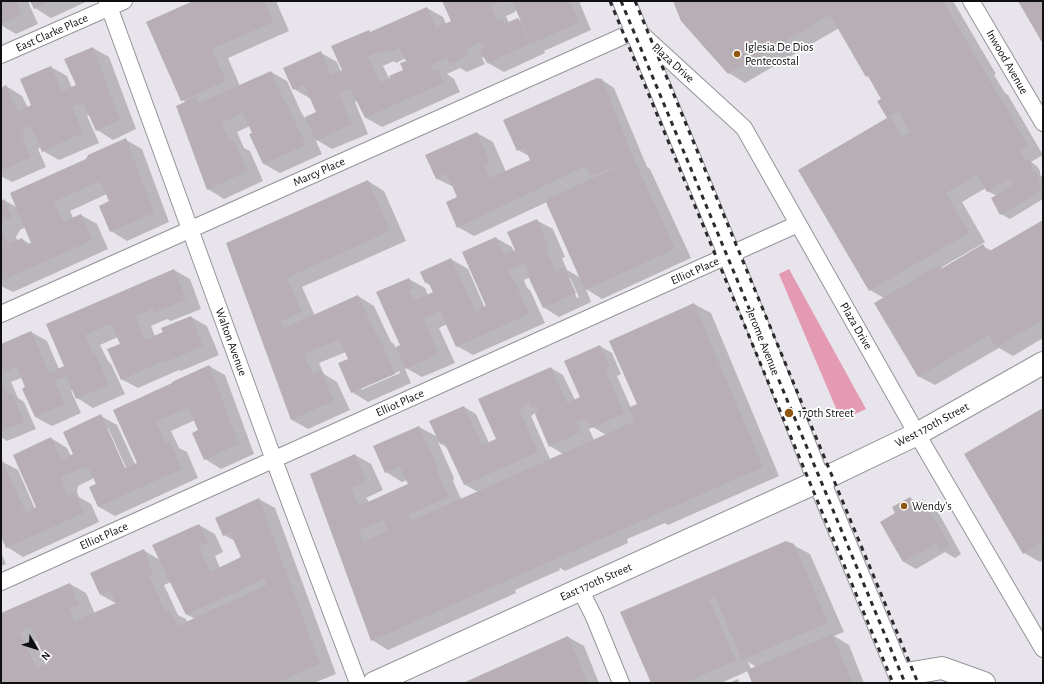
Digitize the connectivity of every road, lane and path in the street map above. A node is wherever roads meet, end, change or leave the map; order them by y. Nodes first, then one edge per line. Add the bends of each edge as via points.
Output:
1 (124, 1) edge
2 (624, 1) edge
3 (972, 1) edge
4 (108, 4) edge
5 (636, 30) junction
6 (1, 56) edge
7 (1043, 123) edge
8 (798, 224) junction
9 (190, 229) junction
10 (730, 256) junction
11 (1, 314) edge
12 (1043, 363) edge
13 (917, 434) junction
14 (274, 460) junction
15 (818, 481) junction
16 (1, 582) edge
17 (580, 589) junction
18 (1043, 649) edge
19 (905, 680) edge
20 (358, 683) edge
21 (374, 683) edge
22 (621, 683) edge
23 (984, 683) edge

1 - 4 street, East Clarke Place
2 - 5 street, Jerome Avenue
3 - 7 street, Inwood Avenue
4 - 6 street, East Clarke Place
4 - 9 street, Walton Avenue
5 - 8 street, Plaza Drive via 744,128
5 - 9 street, Marcy Place
5 - 10 street, Jerome Avenue
8 - 10 street, Elliot Place
8 - 13 street, Plaza Drive
9 - 11 street, Marcy Place
9 - 14 street, Walton Avenue
10 - 14 street, Elliot Place
10 - 15 street, Jerome Avenue
12 - 13 street, West 170th Street
13 - 15 street, West 170th Street
13 - 18 street, Plaza Drive
14 - 16 street, Elliot Place
14 - 20 street, Walton Avenue
15 - 17 street, East 170th Street
15 - 19 street, Jerome Avenue
17 - 21 street, East 170th Street
17 - 22 street
19 - 23 street via 942,668

